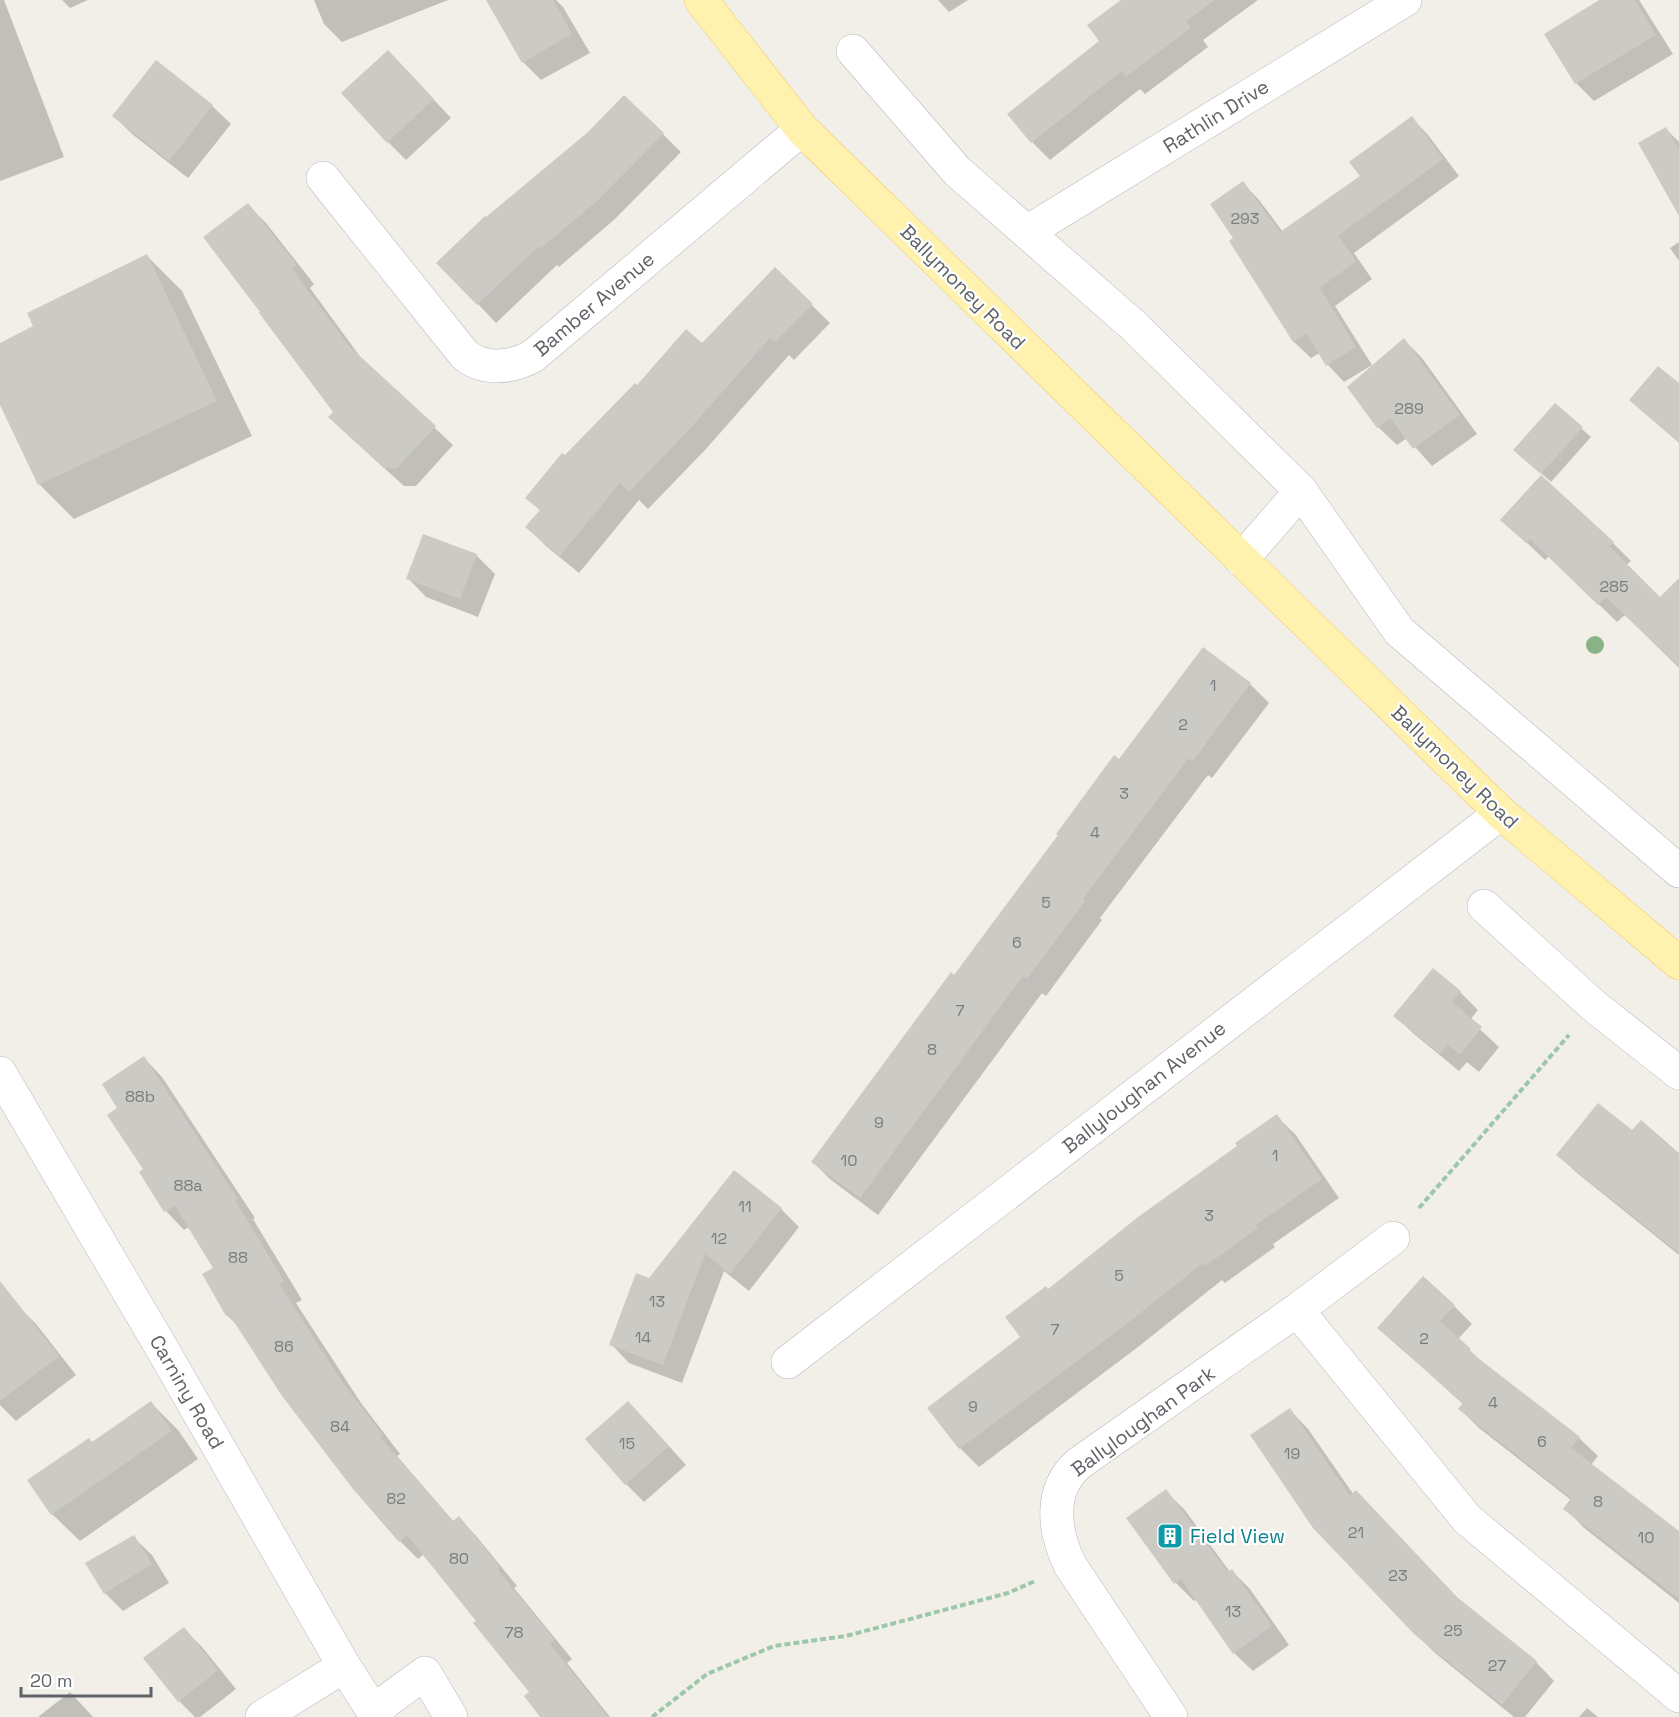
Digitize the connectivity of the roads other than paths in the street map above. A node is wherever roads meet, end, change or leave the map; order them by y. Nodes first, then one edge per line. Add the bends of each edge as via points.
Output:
1 (701, 0) edge
2 (1405, 0) edge
3 (853, 51) dead end
4 (802, 129) junction
5 (323, 178) dead end
6 (1027, 232) junction
7 (1301, 491) junction
8 (1241, 561) junction
9 (1501, 813) junction
10 (1679, 870) edge
11 (1484, 906) dead end
12 (1679, 963) edge
13 (0, 1073) edge
14 (1679, 1073) edge
15 (1393, 1238) road end
16 (1297, 1310) junction
17 (788, 1362) dead end
18 (344, 1666) junction
19 (1679, 1696) edge
20 (375, 1714) edge
21 (262, 1717) edge
22 (451, 1717) edge
23 (1171, 1717) edge

1 - 4 main road, Ballymoney Road
2 - 6 street, Rathlin Drive
3 - 6 street via 957,171
4 - 5 street, Bamber Avenue via 533,356 498,366 480,364 464,354
4 - 8 main road, Ballymoney Road
6 - 7 street via 1134,326
7 - 8 street
7 - 10 street via 1399,631
8 - 9 main road, Ballymoney Road
9 - 12 main road, Ballymoney Road
9 - 17 street, Ballyloughan Avenue
11 - 14 street via 1594,1006
13 - 18 street, Carniny Road
15 - 16 street, Ballyloughan Park
16 - 19 street via 1467,1519
16 - 23 street, Ballyloughan Park via 1078,1464 1059,1490 1058,1536 1070,1565
18 - 20 street, Carniny Road
18 - 21 street
20 - 22 street, Carniny Road via 425,1673

